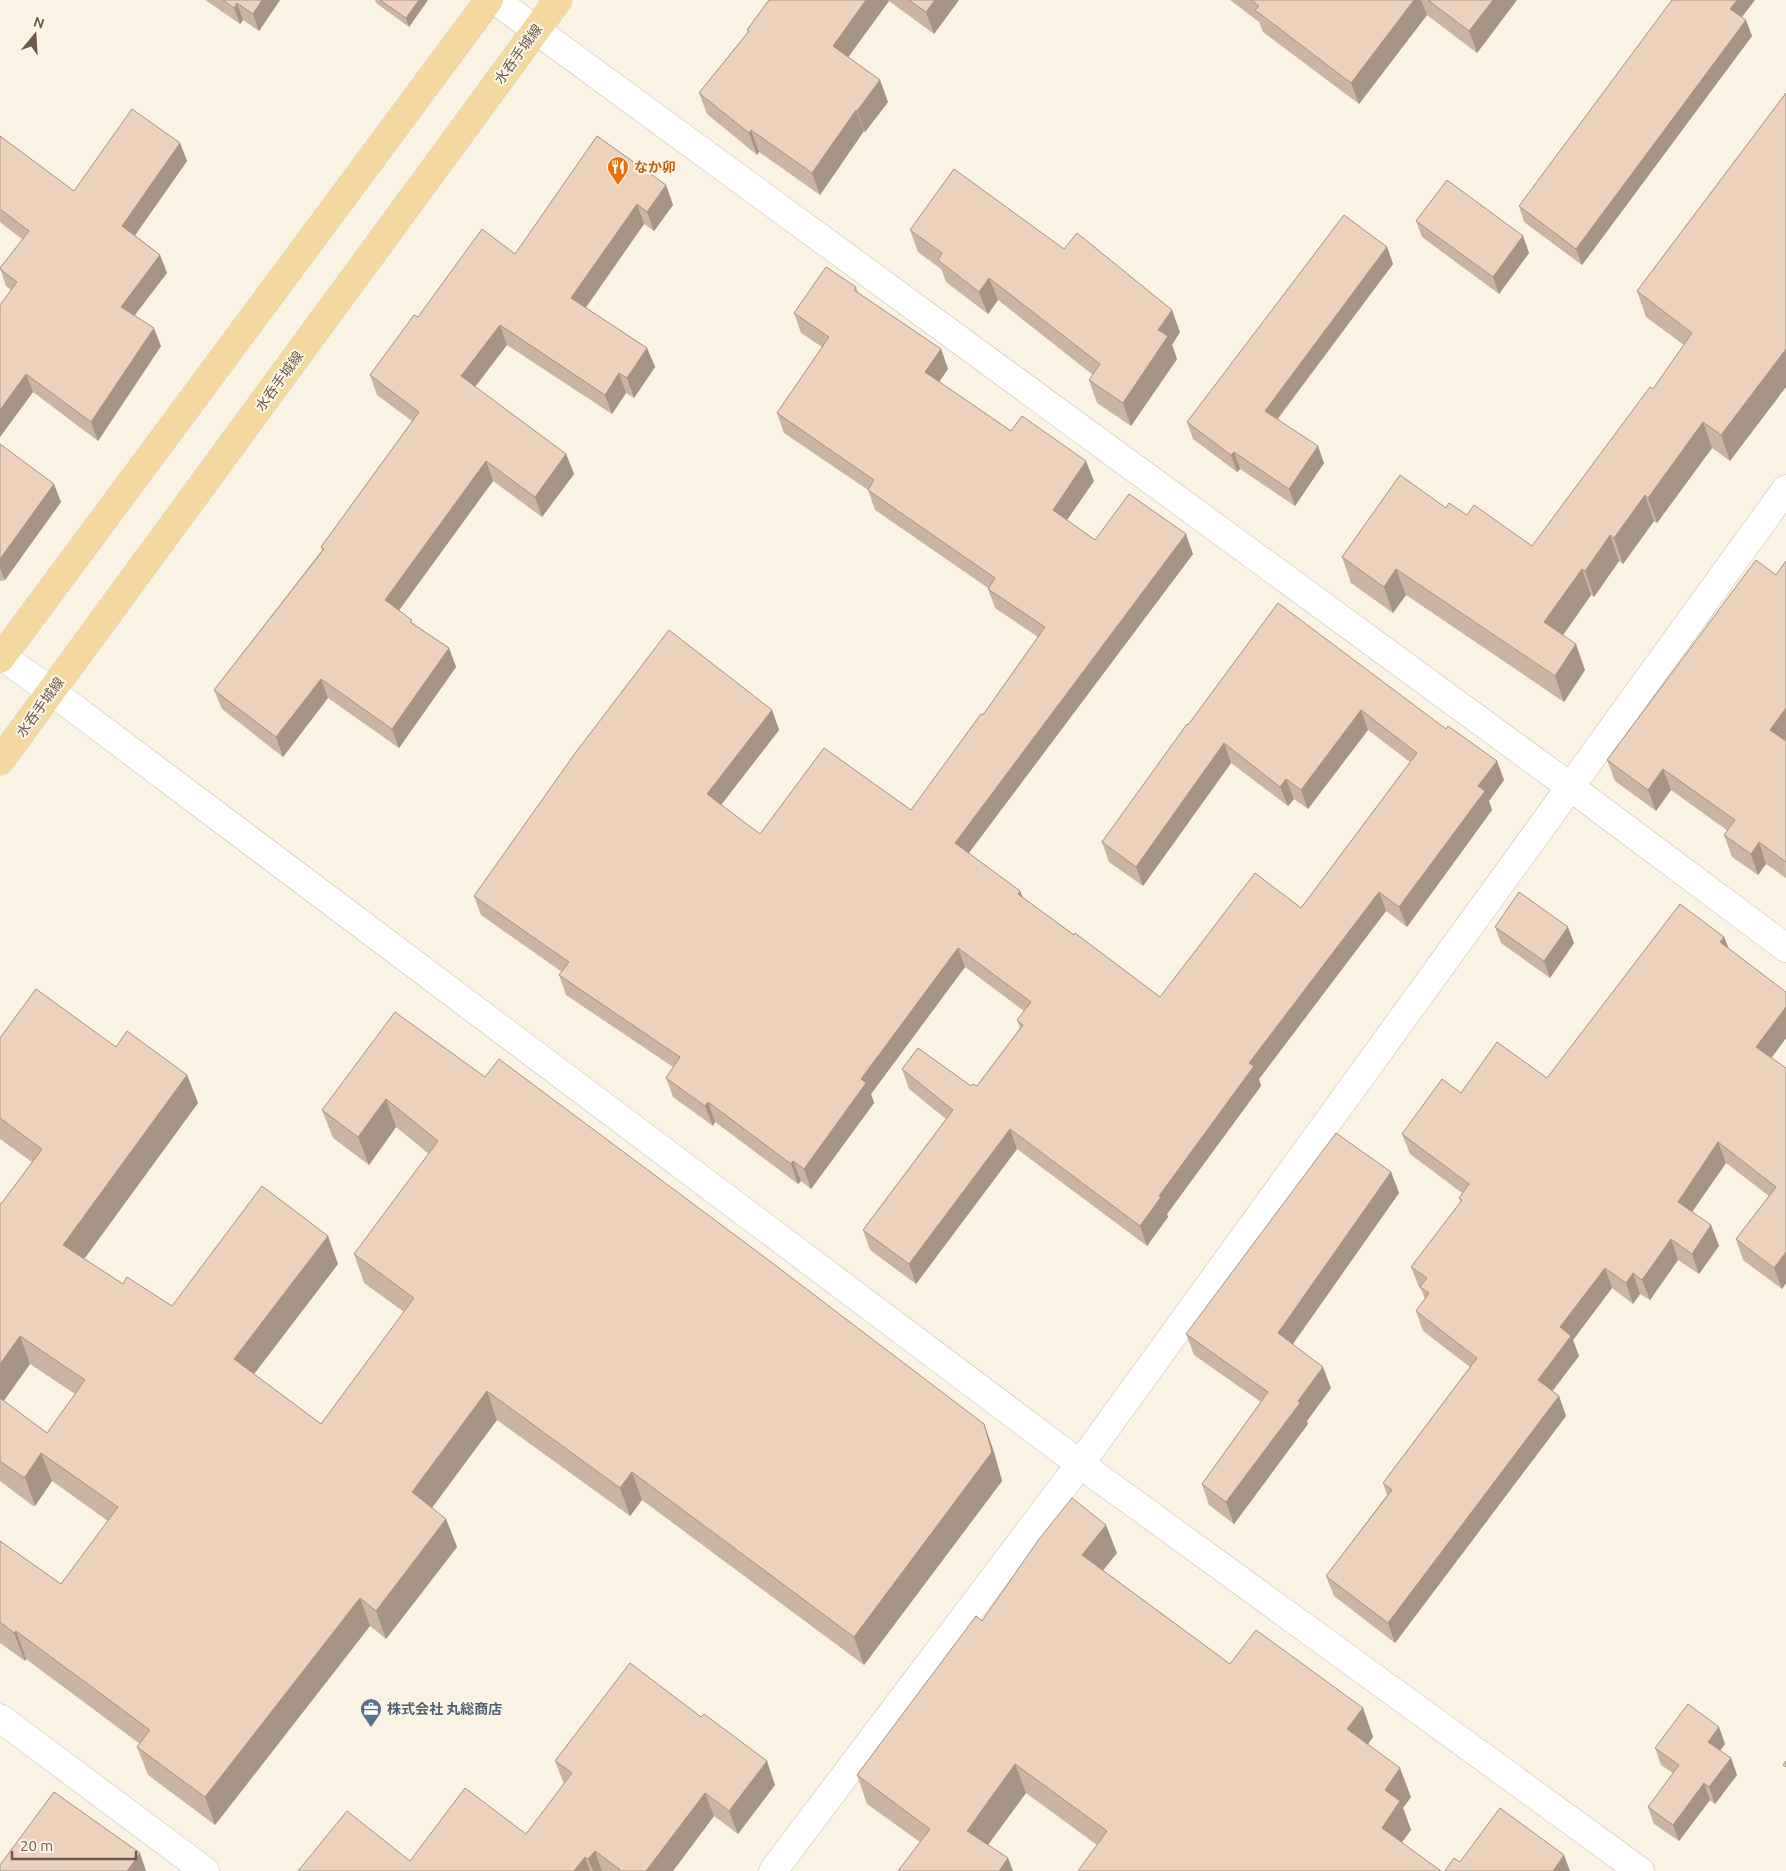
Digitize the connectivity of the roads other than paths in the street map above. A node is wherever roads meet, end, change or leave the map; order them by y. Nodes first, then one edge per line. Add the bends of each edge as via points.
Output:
1 (489, 0) edge
2 (495, 0) edge
3 (558, 0) edge
4 (536, 29) junction
5 (1786, 490) edge
6 (1, 657) edge
7 (51, 691) junction
8 (0, 761) edge
9 (1569, 786) junction
10 (1786, 948) edge
11 (1080, 1464) junction
12 (0, 1718) edge
13 (205, 1871) edge
14 (773, 1871) edge
15 (1640, 1871) edge

1 - 6 main road
2 - 4 street
3 - 4 main road, 水呑手城線
4 - 7 main road, 水呑手城線
4 - 9 street
5 - 9 street
6 - 7 street
7 - 8 main road, 水呑手城線
7 - 11 street
9 - 10 street
9 - 11 street
11 - 14 street
11 - 15 street
12 - 13 street

